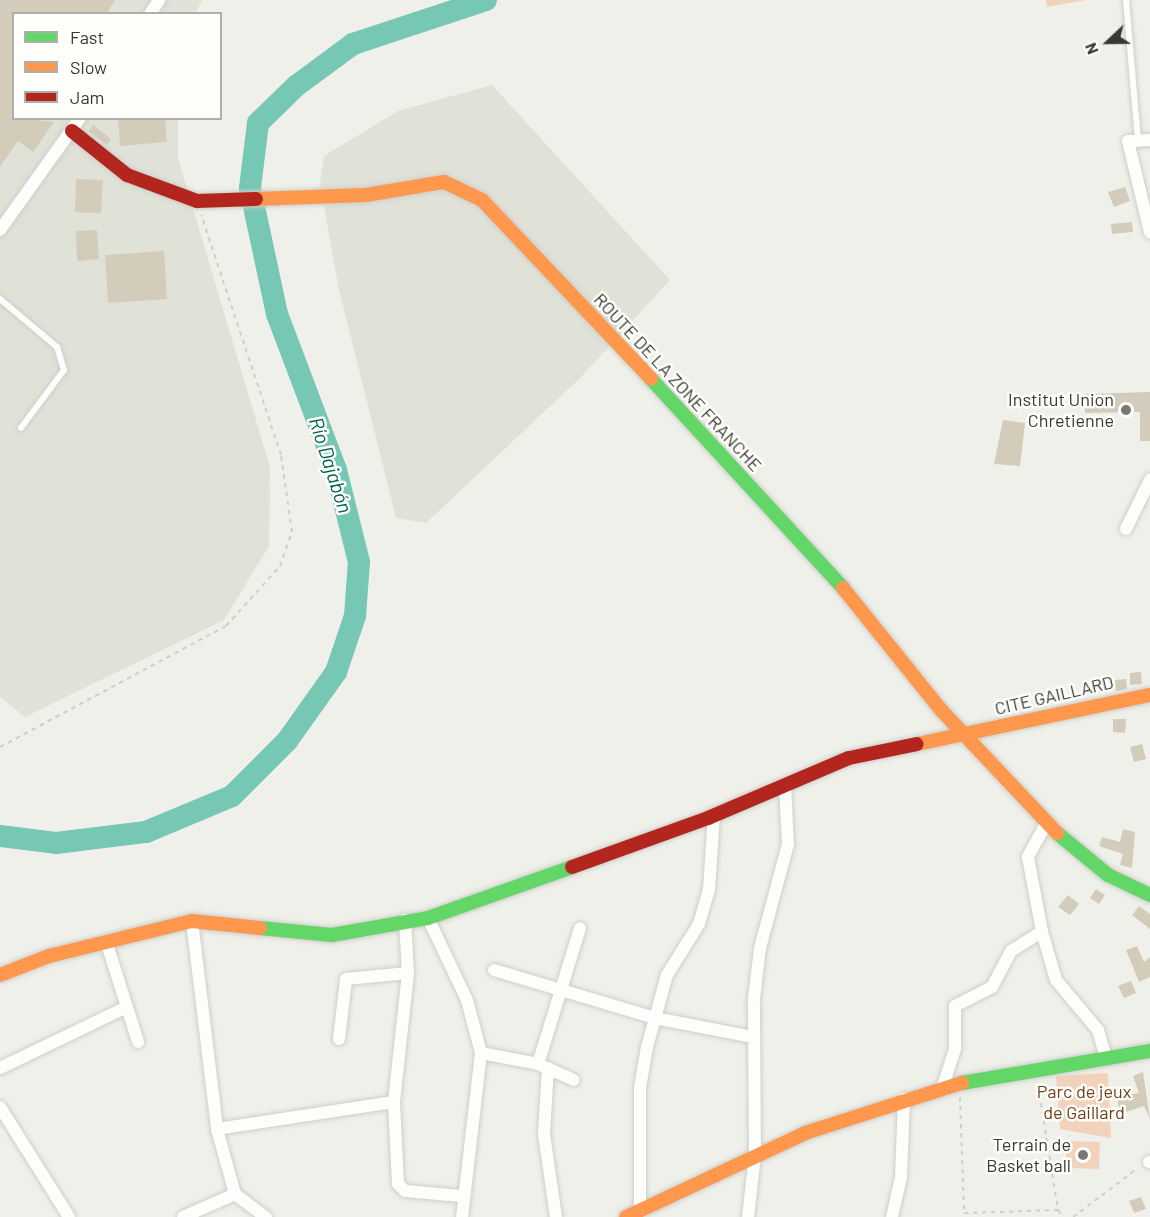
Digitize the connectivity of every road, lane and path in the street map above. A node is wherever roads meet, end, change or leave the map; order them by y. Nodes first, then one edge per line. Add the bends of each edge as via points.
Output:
1 (1126, 0) edge
2 (79, 120) edge
3 (72, 131) junction
4 (1144, 140) edge
5 (202, 201) junction
6 (0, 230) edge
7 (1150, 232) edge
8 (0, 299) edge
9 (21, 428) dead end
10 (1150, 480) edge
11 (1126, 529) dead end
12 (1150, 695) edge
13 (967, 735) junction
14 (0, 747) edge
15 (785, 784) junction
16 (714, 815) junction
17 (1046, 824) junction
18 (1150, 895) edge
19 (428, 918) junction
20 (405, 920) junction
21 (192, 921) junction
22 (580, 928) dead end
23 (1042, 932) junction
24 (106, 941) junction
25 (494, 970) dead end
26 (408, 973) junction
27 (0, 975) edge
28 (562, 990) junction
29 (127, 1007) junction
30 (655, 1018) junction
31 (753, 1037) junction
32 (339, 1040) dead end
33 (138, 1042) dead end
34 (1150, 1051) edge
35 (481, 1053) junction
36 (1106, 1058) junction
37 (543, 1066) junction
38 (0, 1068) edge
39 (1036, 1071) junction
40 (574, 1080) dead end
41 (944, 1086) junction
42 (960, 1086) junction
43 (904, 1099) junction
44 (394, 1102) junction
45 (0, 1107) edge
46 (217, 1129) junction
47 (755, 1156) junction
48 (1150, 1162) edge
49 (235, 1194) junction
50 (461, 1196) junction
51 (1058, 1209) junction
52 (640, 1211) junction
53 (964, 1215) edge
54 (69, 1217) edge
55 (183, 1217) edge
56 (266, 1217) edge
57 (462, 1217) edge
58 (556, 1217) edge
59 (626, 1217) edge
60 (748, 1217) edge
61 (892, 1217) edge
62 (1063, 1217) edge
63 (1073, 1217) edge

1 - 4 lane
2 - 3 street
3 - 5 street, ROUTE DE LA ZONE FRANCHE via 127,175
3 - 6 street
4 - 7 street via 1128,141
5 - 13 street, ROUTE DE LA ZONE FRANCHE via 330,198 444,182 482,200 823,561
5 - 14 path via 281,455 292,532 280,566 226,626
8 - 9 lane via 57,347 64,369
10 - 11 street
12 - 13 street, CITE GAILLARD via 1028,717
13 - 15 street, CITE GAILLARD via 849,758
13 - 17 street, ROUTE DE LA ZONE FRANCHE
15 - 16 street, CITE GAILLARD
15 - 31 street via 788,844 760,948
16 - 19 street, CITE GAILLARD
16 - 30 street via 709,890 699,924 667,975
17 - 18 street, ROUTE DE LA ZONE FRANCHE via 1108,875
17 - 23 street via 1028,857
19 - 20 street, CITE GAILLARD
19 - 35 street via 467,1000
20 - 21 street, CITE GAILLARD via 332,935
20 - 26 street
21 - 24 street, CITE GAILLARD
21 - 46 street
22 - 28 street
23 - 36 street via 1056,980 1098,1030
23 - 41 street via 1011,951 992,987 955,1006 955,1048
24 - 27 street, CITE GAILLARD
24 - 29 street
25 - 28 street
26 - 32 street via 345,979
26 - 44 street
28 - 30 street
28 - 37 street
29 - 33 street
29 - 38 street
30 - 31 street
30 - 52 street via 640,1088
31 - 47 street
34 - 36 street
35 - 37 street
35 - 50 street
36 - 39 street
37 - 40 street
37 - 58 street via 544,1134
39 - 42 street
39 - 51 path
41 - 42 street
41 - 43 street
42 - 53 path
43 - 47 street
43 - 61 street via 901,1177
44 - 46 street
44 - 50 street via 398,1184 405,1191
45 - 54 street
46 - 49 street
47 - 52 street
47 - 60 street
48 - 63 path
49 - 55 street
49 - 56 street
50 - 57 street
51 - 53 path
51 - 62 path
52 - 59 street

